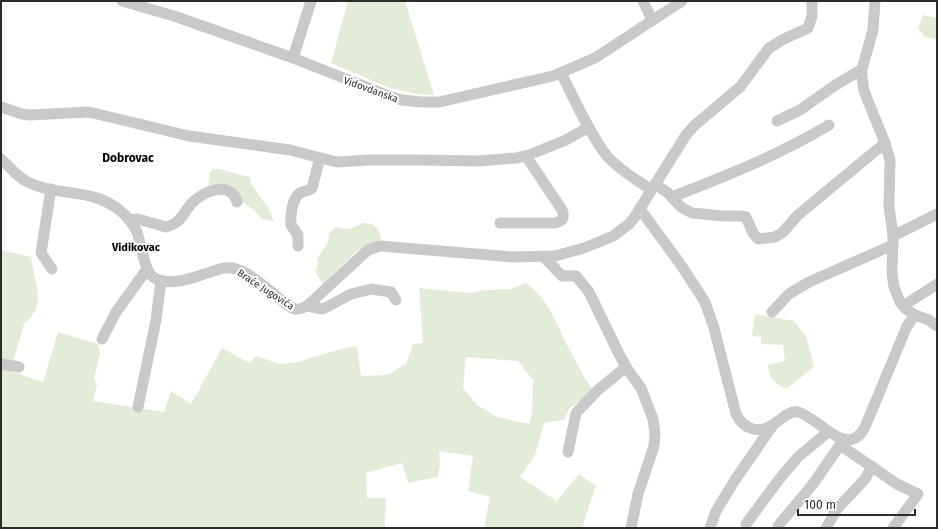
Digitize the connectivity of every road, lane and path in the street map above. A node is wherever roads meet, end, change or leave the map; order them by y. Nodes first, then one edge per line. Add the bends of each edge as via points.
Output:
1 (122, 1) edge
2 (311, 1) edge
3 (643, 1) edge
4 (682, 1) edge
5 (812, 1) edge
6 (875, 1) edge
7 (652, 20) junction
8 (293, 58) junction
9 (862, 69) junction
10 (561, 73) junction
11 (1, 107) edge
12 (777, 121) dead end
13 (829, 125) dead end
14 (589, 127) junction
15 (885, 143) junction
16 (526, 156) junction
17 (320, 158) junction
18 (1, 159) edge
19 (653, 187) junction
20 (51, 189) junction
21 (672, 197) junction
22 (237, 202) dead end
23 (640, 209) junction
24 (937, 214) edge
25 (129, 220) junction
26 (500, 223) dead end
27 (893, 240) junction
28 (298, 246) dead end
29 (544, 257) junction
30 (52, 269) dead end
31 (147, 269) junction
32 (161, 281) junction
33 (937, 284) edge
34 (396, 300) dead end
35 (307, 306) junction
36 (903, 306) junction
37 (772, 312) dead end
38 (915, 315) junction
39 (937, 326) edge
40 (102, 339) dead end
41 (1, 364) edge
42 (19, 367) dead end
43 (626, 367) junction
44 (138, 407) dead end
45 (773, 426) junction
46 (828, 432) junction
47 (842, 442) junction
48 (568, 452) dead end
49 (872, 466) junction
50 (746, 524) dead end
51 (778, 526) dead end
52 (631, 528) edge
53 (710, 528) edge
54 (826, 528) edge
55 (893, 528) edge

1 - 8 street, Vidovdanska via 174,16
2 - 8 street
3 - 7 street
4 - 7 street, Vidovdanska
5 - 19 street, Braće Jugovića via 812,16 808,28 769,48 740,87 686,135
6 - 9 street via 873,30
7 - 10 street, Vidovdanska via 595,58
8 - 10 street, Vidovdanska via 380,93 402,100 421,102 439,102 524,84
9 - 12 street via 800,110
9 - 15 street via 864,91
10 - 14 street
11 - 17 street via 29,115 89,112 189,136 290,150
13 - 21 street via 786,149 734,173
14 - 16 street
14 - 19 street via 612,161
15 - 21 street via 775,237 758,239 746,217 692,213 681,207
15 - 27 street via 890,160 890,214
16 - 17 street via 478,161 337,162
16 - 26 street via 562,210 564,218 555,223
17 - 28 street via 311,190 300,193 294,202 290,225 298,235
18 - 20 street via 21,179
19 - 21 street
19 - 23 street, Braće Jugovića
20 - 25 street via 101,199 117,208
20 - 30 street via 41,253
22 - 25 street via 232,193 219,189 202,195 178,221 169,226 162,227 138,219
23 - 29 street, Braće Jugovića via 629,224 613,236 565,254
23 - 45 street via 705,302 738,419 751,429
24 - 27 street
25 - 31 street via 137,232
27 - 36 street via 894,287
27 - 37 street via 809,282 789,294
29 - 35 street, Braće Jugovića via 512,257 380,246 368,250
29 - 43 street via 562,276 576,276 590,292
31 - 32 street via 152,277
31 - 40 street via 116,312
32 - 35 street, Braće Jugovića via 178,281 218,269 232,268 259,282 290,307 300,309
32 - 44 street via 156,320
33 - 36 street
34 - 35 street via 391,292 372,289 351,294 323,309
36 - 38 street
38 - 39 street via 925,317
38 - 47 street via 907,326 866,428 861,435
41 - 42 street
43 - 48 street via 598,390 576,413
43 - 52 street via 648,405 655,434
45 - 46 street via 790,413 798,412 808,416
45 - 53 street via 735,480 716,512
46 - 47 street
46 - 50 street via 798,457
47 - 49 street
47 - 51 street via 813,484
49 - 54 street via 865,479 837,509
49 - 55 street via 897,484 918,494

